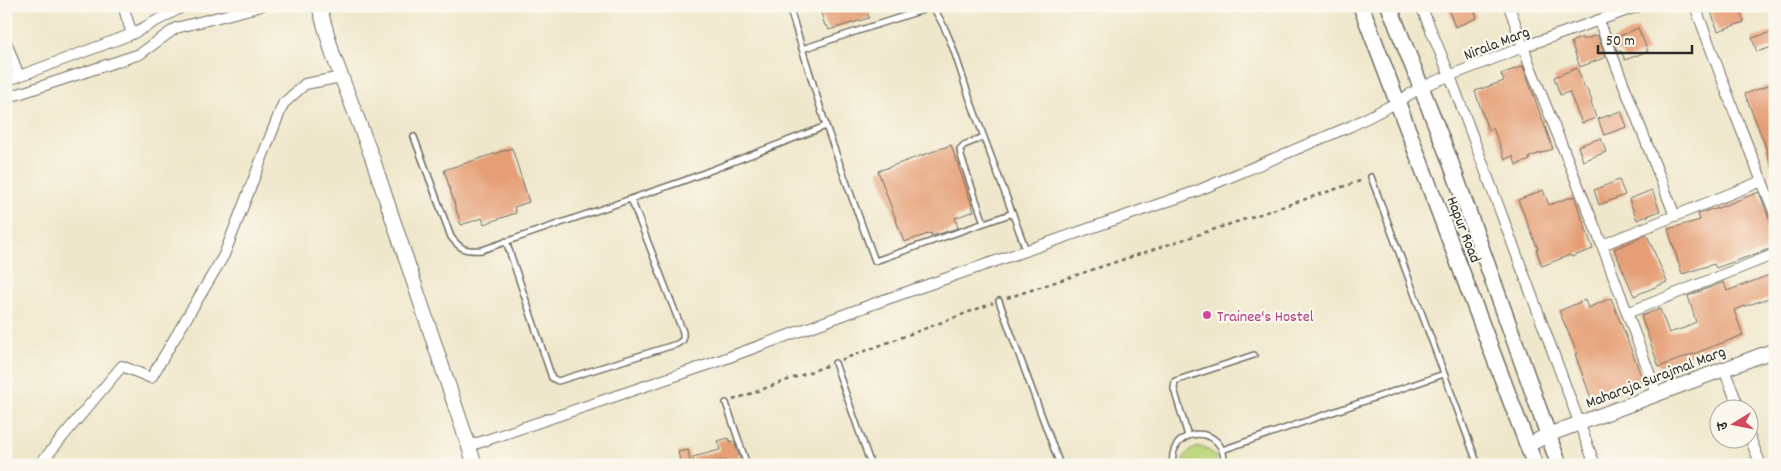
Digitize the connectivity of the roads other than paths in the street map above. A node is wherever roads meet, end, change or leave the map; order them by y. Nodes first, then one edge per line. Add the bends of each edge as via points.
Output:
1 (123, 6) edge
2 (184, 6) edge
3 (261, 6) edge
4 (319, 6) edge
5 (789, 6) edge
6 (1361, 6) edge
7 (1389, 6) edge
8 (1421, 6) edge
9 (1510, 6) edge
10 (1639, 6) edge
11 (1695, 6) edge
12 (933, 7) edge
13 (1599, 20) junction
14 (132, 34) junction
15 (6, 42) edge
16 (1523, 47) junction
17 (802, 49) junction
18 (19, 76) junction
19 (1450, 76) junction
20 (342, 77) junction
21 (6, 81) edge
22 (1421, 87) junction
23 (6, 98) edge
24 (1398, 102) junction
25 (826, 126) junction
26 (414, 137) dead end
27 (984, 137) junction
28 (1371, 177) road end
29 (1762, 181) junction
30 (632, 199) junction
31 (1013, 213) junction
32 (1775, 214) edge
33 (1675, 216) junction
34 (984, 223) junction
35 (506, 241) junction
36 (1602, 245) junction
37 (1026, 251) junction
38 (1775, 254) edge
39 (999, 300) road end
40 (1627, 313) junction
41 (1775, 350) edge
42 (1254, 356) dead end
43 (835, 363) road end
44 (1724, 369) junction
45 (1444, 374) junction
46 (1657, 394) junction
47 (1735, 398) edge
48 (726, 403) road end
49 (1580, 423) junction
50 (1548, 435) junction
51 (1188, 436) junction
52 (1528, 445) junction
53 (469, 446) junction
54 (1754, 448) edge
55 (1222, 450) junction
56 (39, 465) edge
57 (475, 465) edge
58 (748, 465) edge
59 (871, 465) edge
60 (1060, 465) edge
61 (1173, 465) edge
62 (1224, 465) edge
63 (1478, 465) edge
64 (1535, 465) edge
65 (1559, 465) edge
66 (1595, 465) edge
67 (1761, 465) edge

1 - 14 street
2 - 14 street
3 - 23 street via 176,28 140,54
4 - 20 street
5 - 17 lane
6 - 24 main road, Hapur Road
7 - 22 main road, Hapur Road
8 - 19 street
9 - 16 street
10 - 13 street, Nirala Marg
11 - 29 street
12 - 17 lane
12 - 27 lane via 950,40
13 - 16 street, Nirala Marg
13 - 33 street
14 - 18 street
15 - 18 street
16 - 19 street, Nirala Marg
16 - 36 street
17 - 25 lane
18 - 21 street
19 - 22 street, Nirala Marg
19 - 49 street
20 - 53 street
20 - 56 street via 305,84 283,104 224,255 151,378 122,366
22 - 24 street, Nirala Marg
22 - 50 main road, Hapur Road
24 - 37 street, Nirala Marg via 1351,126 1197,191
24 - 52 main road, Hapur Road
25 - 30 lane
25 - 34 lane via 875,261
26 - 35 lane via 451,237 458,246 468,251 482,250
27 - 31 lane
27 - 34 lane via 960,149
28 - 45 lane
29 - 32 street
29 - 33 street
30 - 35 lane
30 - 35 lane via 683,332 683,340 677,344 558,381 552,378
31 - 34 lane
31 - 37 lane
33 - 36 street
36 - 40 street
37 - 53 street, Nirala Marg
38 - 40 street
39 - 60 lane
40 - 46 street
41 - 44 street, Maharaja Surajmal Marg
42 - 51 lane via 1175,381 1174,389
43 - 59 lane
44 - 46 street, Maharaja Surajmal Marg
44 - 47 street
45 - 55 lane
45 - 63 lane
46 - 49 street, Maharaja Surajmal Marg
48 - 58 lane
49 - 50 street, Maharaja Surajmal Marg
49 - 66 street
50 - 52 street, Maharaja Surajmal Marg
50 - 65 main road, Hapur Road
51 - 55 lane via 1204,434 1212,437
51 - 61 lane via 1176,446
52 - 64 main road, Hapur Road
53 - 57 street
54 - 67 street
55 - 62 lane

